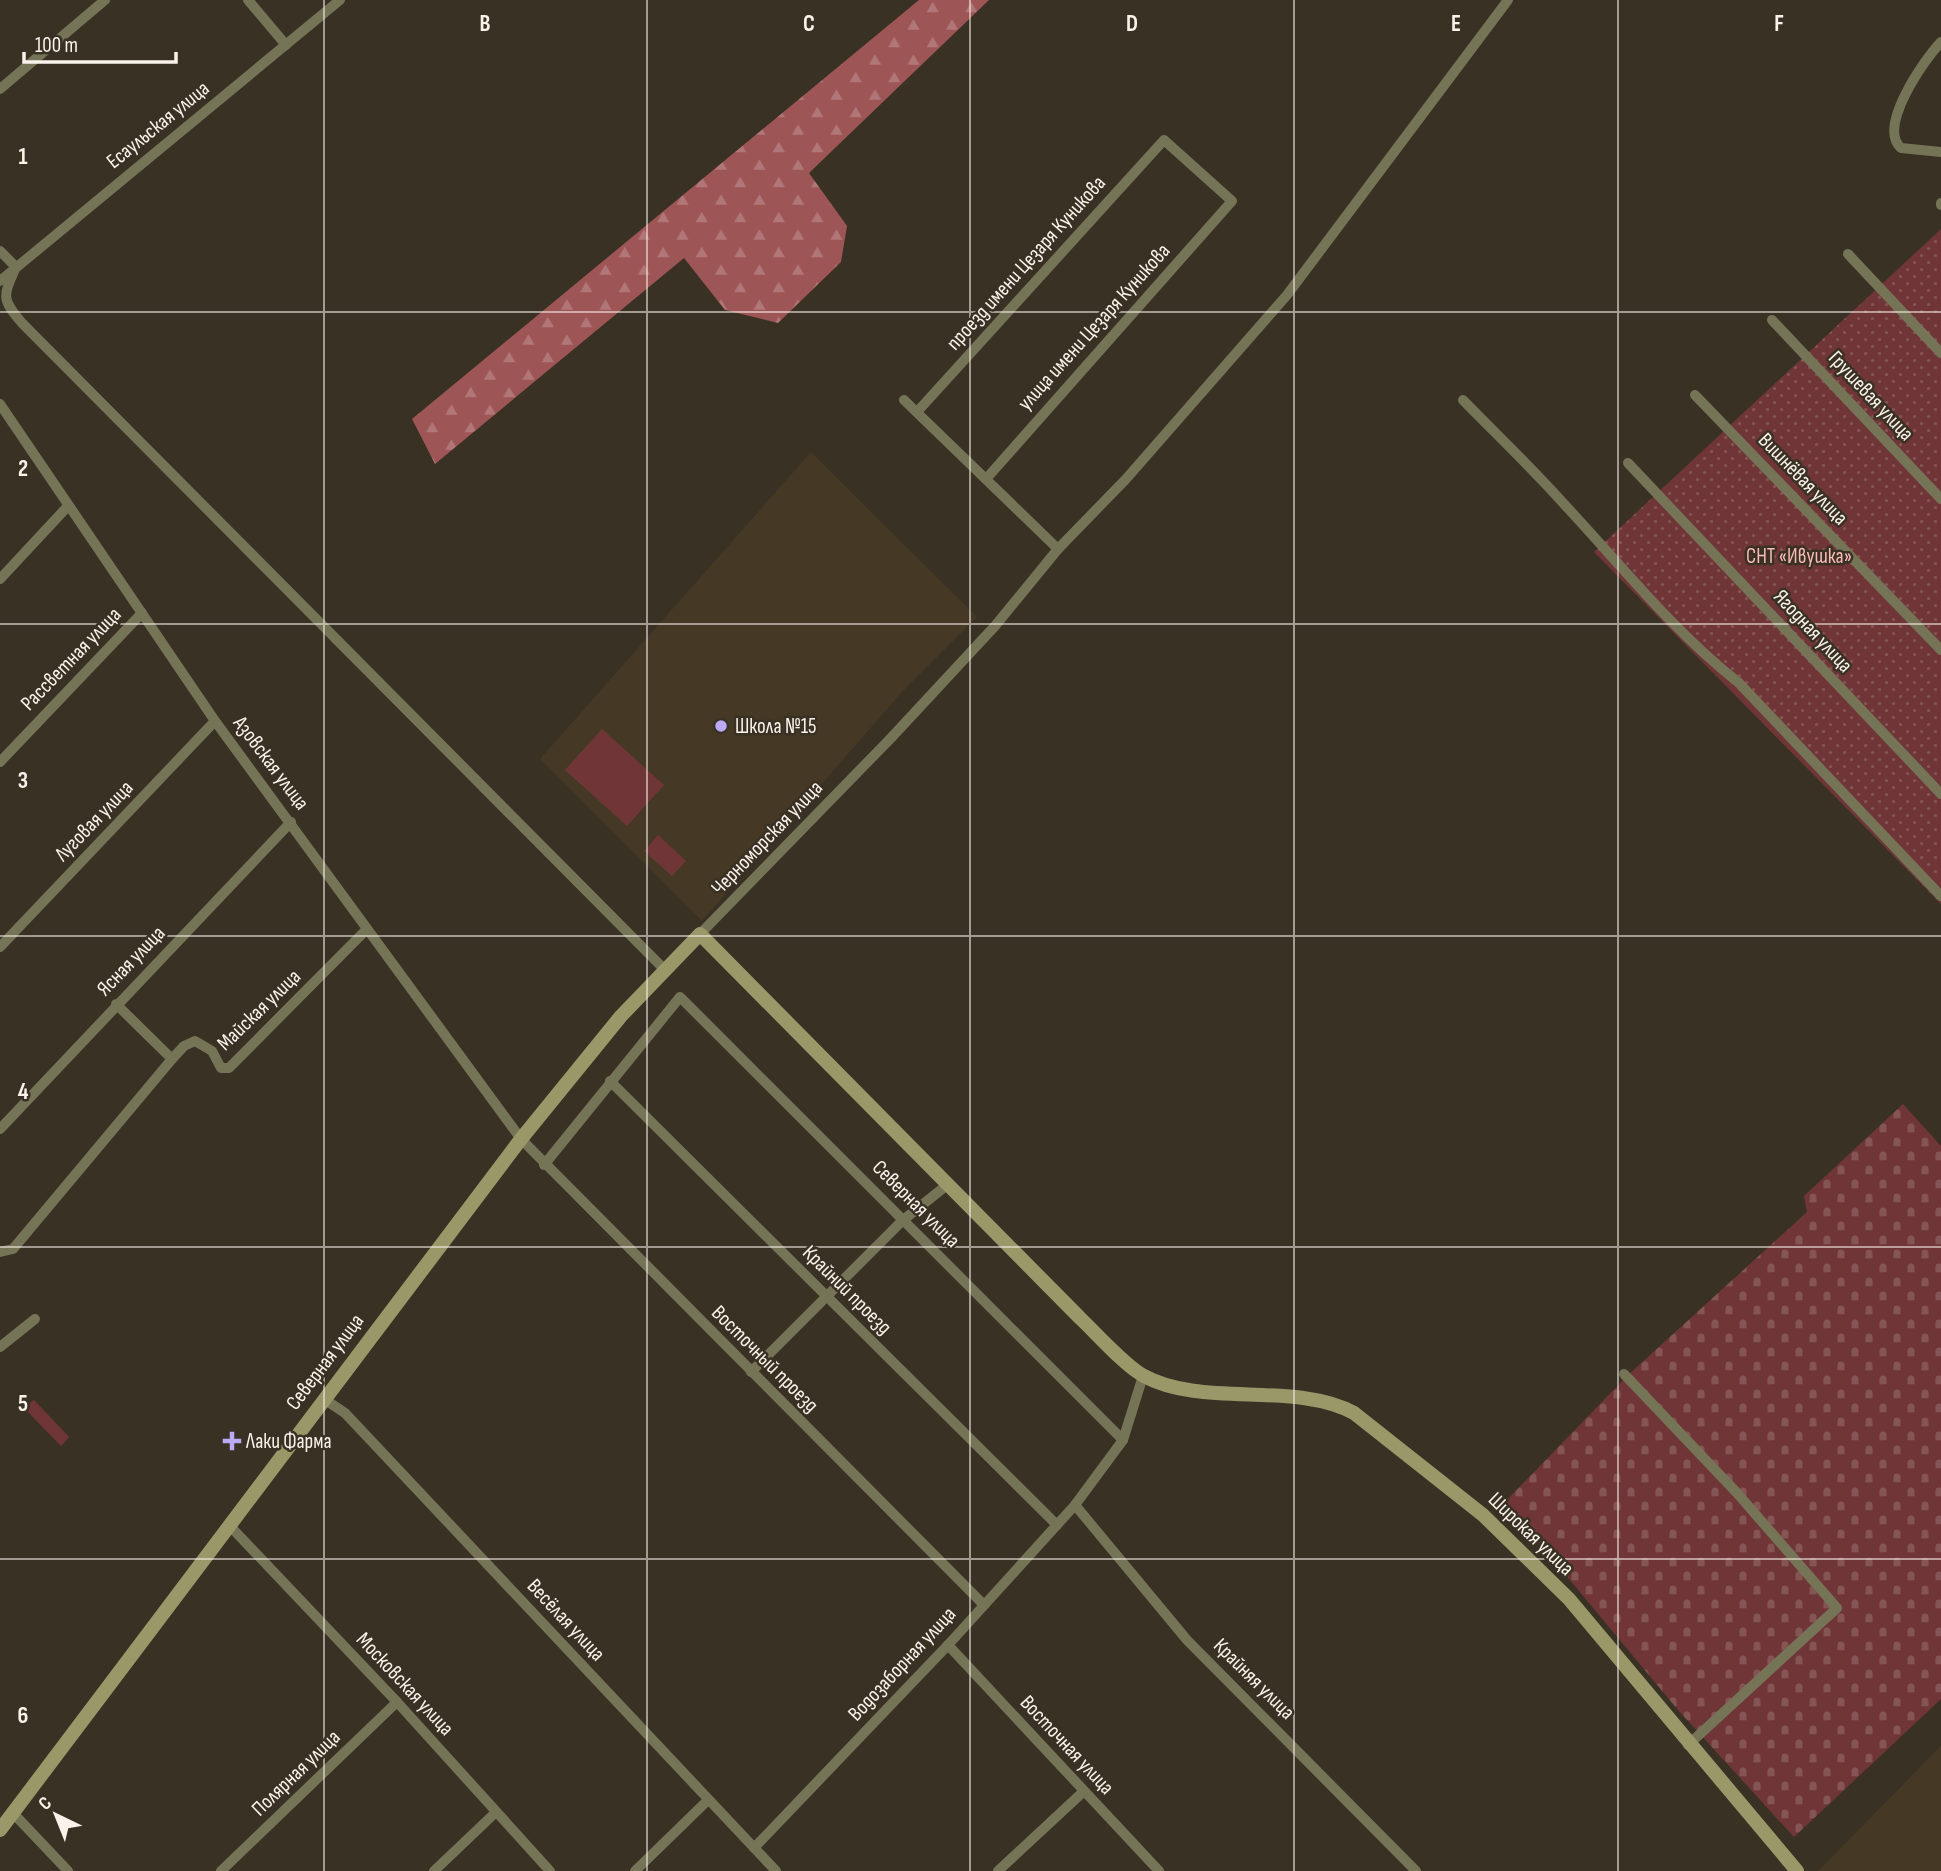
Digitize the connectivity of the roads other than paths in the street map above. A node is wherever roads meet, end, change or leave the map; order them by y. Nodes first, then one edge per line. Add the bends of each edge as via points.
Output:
1 (105, 0) edge
2 (248, 0) edge
3 (340, 0) edge
4 (1508, 0) edge
5 (1941, 42) edge
6 (286, 45) junction
7 (0, 89) edge
8 (1164, 140) joint
9 (1941, 152) edge
10 (0, 251) edge
11 (1849, 254) dead end
12 (16, 267) junction
13 (0, 281) edge
14 (1772, 320) dead end
15 (1941, 354) edge
16 (1695, 395) dead end
17 (904, 400) dead end
18 (1464, 400) dead end
19 (0, 404) edge
20 (917, 412) junction
21 (1628, 463) dead end
22 (986, 479) junction
23 (1941, 499) edge
24 (68, 506) junction
25 (1058, 549) junction
26 (0, 579) edge
27 (142, 613) junction
28 (1941, 650) edge
29 (215, 721) junction
30 (0, 762) edge
31 (1941, 794) edge
32 (291, 821) junction
33 (1941, 896) edge
34 (367, 929) junction
35 (700, 934) junction
36 (0, 947) edge
37 (666, 970) junction
38 (116, 1004) junction
39 (172, 1059) junction
40 (610, 1082) junction
41 (0, 1129) edge
42 (521, 1139) junction
43 (544, 1165) junction
44 (947, 1185) junction
45 (902, 1220) junction
46 (0, 1252) edge
47 (826, 1296) junction
48 (35, 1319) dead end
49 (0, 1347) edge
50 (751, 1373) junction
51 (1624, 1374) dead end
52 (1143, 1376) junction
53 (324, 1399) junction
54 (1124, 1440) junction
55 (1075, 1505) junction
56 (1056, 1525) junction
57 (230, 1526) junction
58 (984, 1605) junction
59 (948, 1645) junction
60 (397, 1702) junction
61 (1688, 1745) junction
62 (1083, 1791) junction
63 (708, 1801) junction
64 (496, 1812) junction
65 (12, 1813) junction
66 (0, 1829) edge
67 (754, 1847) junction
68 (68, 1871) edge
69 (221, 1871) edge
70 (434, 1871) edge
71 (550, 1871) edge
72 (635, 1871) edge
73 (776, 1871) edge
74 (998, 1871) edge
75 (1159, 1871) edge
76 (1416, 1871) edge
77 (1797, 1871) edge

1 - 7 street
2 - 6 street
3 - 6 street, Есаульская улица
4 - 25 street, Черноморская улица via 1287,295 1126,479
5 - 9 street via 1926,59 1892,129 1901,148
6 - 12 street, Есаульская улица
8 - 20 street, проезд имени Цезаря Куникова
8 - 22 street, улица имени Цезаря Куникова via 1232,201
10 - 12 street
11 - 15 street
12 - 13 street, Есаульская улица
12 - 37 street via 6,287 6,300 22,323
14 - 23 street, Грушевая улица
16 - 28 street, Вишнёвая улица
17 - 20 street
18 - 33 street via 1627,576 1710,661 1739,683
19 - 24 street, Азовская улица
20 - 22 street
21 - 31 street, Ягодная улица
22 - 25 street
24 - 26 street
24 - 27 street, Азовская улица
25 - 35 street, Черноморская улица via 995,626
27 - 29 street, Азовская улица
27 - 30 street, Рассветная улица
29 - 32 street, Азовская улица
29 - 36 street, Луговая улица
32 - 34 street, Азовская улица
32 - 38 street, Ясная улица
34 - 39 street, Майская улица via 235,1064 221,1068 212,1051 195,1041
34 - 42 street, Азовская улица
35 - 37 street, Северная улица
35 - 44 street
37 - 42 street, Северная улица via 621,1016
38 - 39 street
38 - 41 street, Ясная улица
39 - 46 street via 13,1249
40 - 43 street
40 - 45 street, Северная улица via 680,997
40 - 47 street, Крайний проезд
42 - 43 street, Восточный проезд
42 - 53 street, Северная улица
43 - 50 street, Восточный проезд
44 - 45 street
44 - 52 street
45 - 47 street
45 - 54 street, Северная улица
47 - 50 street
47 - 56 street, Крайний проезд
48 - 49 street
50 - 58 street, Восточный проезд
51 - 61 street via 1837,1608
52 - 54 street
52 - 61 street, Широкая улица via 1188,1390 1316,1400 1354,1413 1483,1515 1569,1599
53 - 57 street, Северная улица
53 - 63 street, Весёлая улица via 345,1413
54 - 55 street, Водозаборная улица
55 - 56 street, Водозаборная улица
55 - 76 street, Крайняя улица via 1187,1640
56 - 58 street, Водозаборная улица
57 - 60 street, Московская улица
57 - 65 street, Северная улица
58 - 59 street, Водозаборная улица
59 - 62 street, Восточная улица
59 - 67 street, Водозаборная улица
60 - 64 street, Московская улица
60 - 69 street, Полярная улица
61 - 77 street, Широкая улица
62 - 74 street
62 - 75 street, Восточная улица
63 - 67 street, Весёлая улица
63 - 72 street
64 - 70 street
64 - 71 street, Московская улица
65 - 66 street, Северная улица
65 - 68 street
67 - 73 street, Весёлая улица

